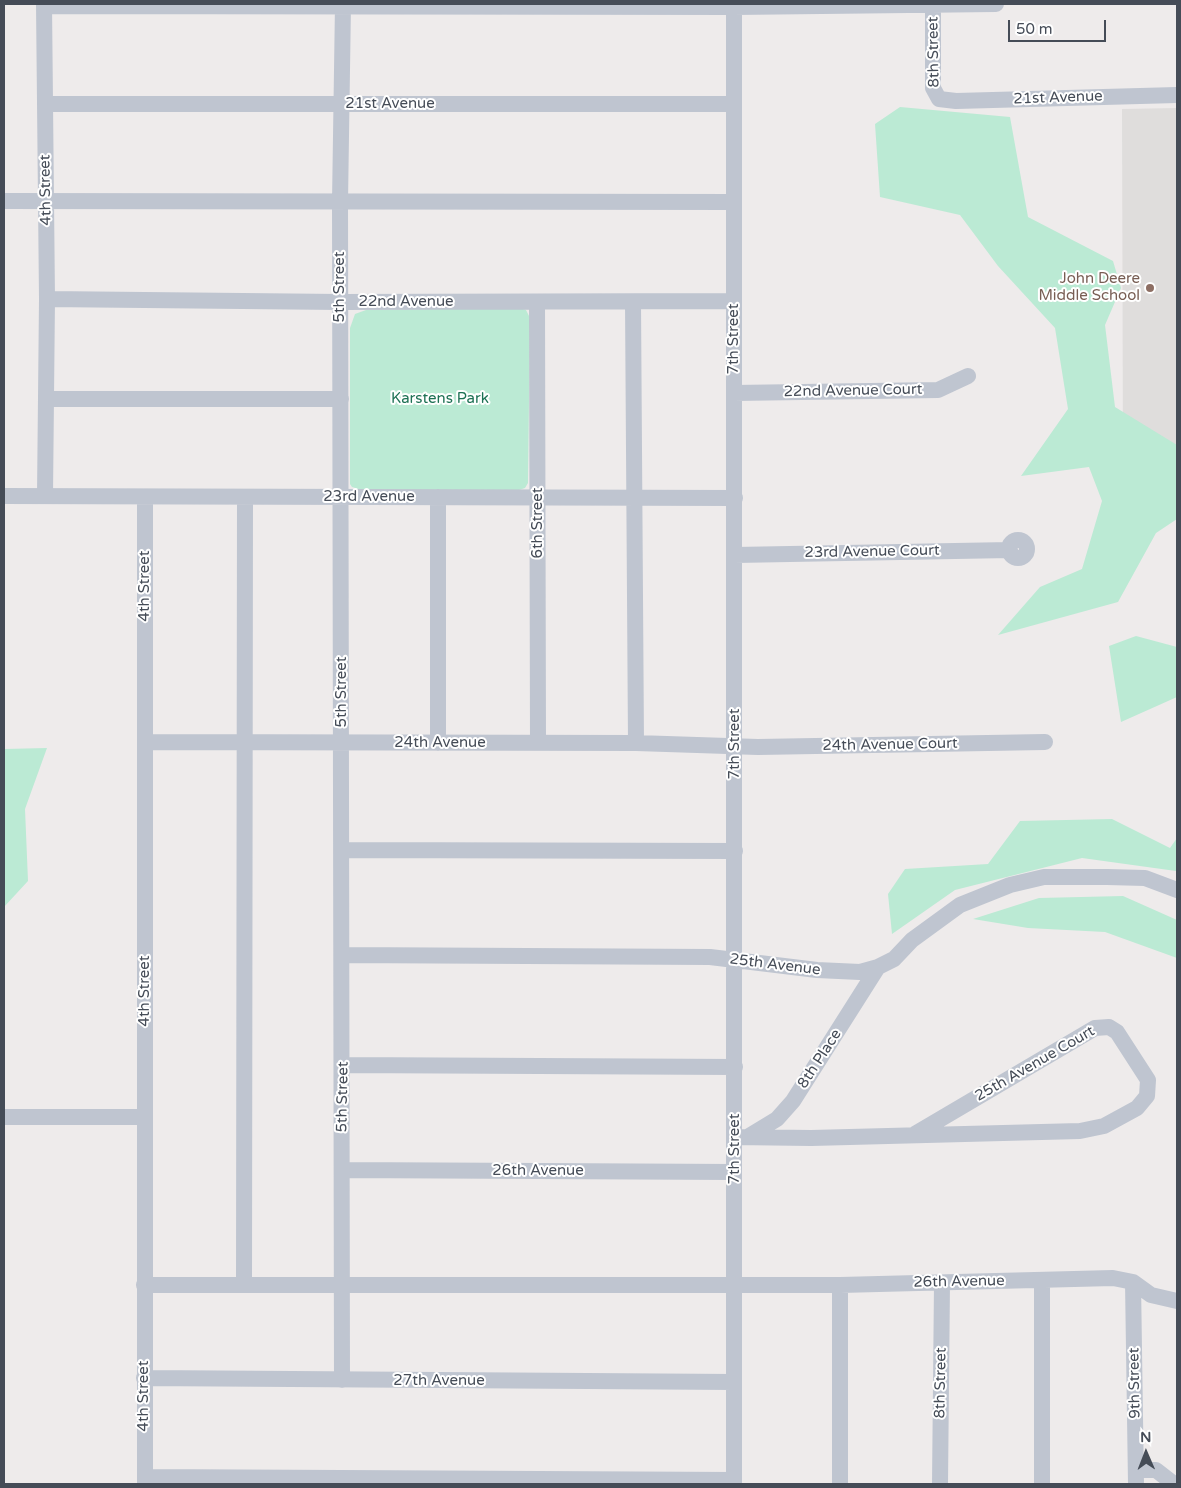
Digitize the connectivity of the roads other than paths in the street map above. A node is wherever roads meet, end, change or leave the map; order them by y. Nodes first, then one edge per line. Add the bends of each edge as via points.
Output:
1 (933, 4) edge
2 (996, 4) edge
3 (44, 5) edge
4 (343, 5) edge
5 (734, 6) edge
6 (1177, 95) edge
7 (939, 99) joint
8 (46, 104) junction
9 (342, 104) junction
10 (734, 104) junction
11 (4, 202) edge
12 (47, 202) junction
13 (340, 202) junction
14 (734, 202) junction
15 (47, 299) junction
16 (734, 301) junction
17 (340, 302) junction
18 (537, 302) junction
19 (633, 302) junction
20 (968, 376) dead end
21 (734, 393) junction
22 (46, 399) junction
23 (341, 399) junction
24 (45, 495) junction
25 (4, 496) edge
26 (145, 497) junction
27 (245, 497) junction
28 (342, 497) junction
29 (438, 497) junction
30 (538, 497) junction
31 (633, 498) junction
32 (735, 498) junction
33 (1010, 550) dead end
34 (735, 554) junction
35 (146, 742) junction
36 (244, 742) junction
37 (1045, 742) dead end
38 (342, 743) junction
39 (438, 743) junction
40 (538, 743) junction
41 (636, 743) junction
42 (734, 745) junction
43 (342, 850) junction
44 (735, 851) junction
45 (1177, 890) edge
46 (343, 956) junction
47 (735, 961) junction
48 (878, 967) junction
49 (343, 1065) junction
50 (735, 1067) junction
51 (4, 1117) edge
52 (145, 1117) junction
53 (915, 1134) junction
54 (741, 1137) junction
55 (342, 1170) junction
56 (734, 1172) junction
57 (1042, 1280) junction
58 (1133, 1282) junction
59 (942, 1283) junction
60 (144, 1285) junction
61 (244, 1285) junction
62 (343, 1285) junction
63 (734, 1285) junction
64 (840, 1285) junction
65 (1177, 1301) edge
66 (144, 1378) junction
67 (342, 1380) junction
68 (734, 1382) junction
69 (1136, 1477) edge
70 (145, 1480) edge
71 (734, 1482) edge
72 (840, 1484) edge
73 (940, 1484) edge
74 (1042, 1484) edge
75 (1174, 1484) edge

1 - 2 street
1 - 5 street
1 - 7 street, 8th Street via 932,88
3 - 4 street
3 - 8 street, 4th Street
4 - 5 street
4 - 9 street, 5th Street
5 - 10 street, 7th Street
6 - 7 street, 21st Avenue
8 - 9 street, 21st Avenue
8 - 12 street, 4th Street
9 - 10 street, 21st Avenue
9 - 13 street, 5th Street
10 - 14 street, 7th Street
11 - 12 street
12 - 13 street
12 - 15 street, 4th Street
13 - 14 street
13 - 17 street, 5th Street
14 - 16 street, 7th Street
15 - 17 street, 22nd Avenue
15 - 22 street, 4th Street
16 - 19 street, 22nd Avenue
16 - 21 street, 7th Street
17 - 18 street, 22nd Avenue
17 - 23 street, 5th Street
18 - 19 street, 22nd Avenue
18 - 30 street, 6th Street
19 - 31 street
20 - 21 street, 22nd Avenue Court via 938,390
21 - 32 street, 7th Street
22 - 23 street
22 - 24 street, 4th Street
23 - 28 street, 5th Street
24 - 25 street, 23rd Avenue
24 - 26 street, 23rd Avenue
26 - 27 street, 23rd Avenue
26 - 35 street, 4th Street
27 - 28 street, 23rd Avenue
27 - 36 street
28 - 29 street, 23rd Avenue
28 - 38 street, 5th Street
29 - 30 street, 23rd Avenue
29 - 39 street
30 - 31 street, 23rd Avenue
30 - 40 street, 6th Street
31 - 32 street, 23rd Avenue
31 - 41 street
32 - 34 street, 7th Street
33 - 34 street, 23rd Avenue Court
34 - 42 street, 7th Street
35 - 36 street, 24th Avenue
35 - 52 street, 4th Street
36 - 38 street, 24th Avenue
36 - 61 street
37 - 42 street, 24th Avenue Court
38 - 39 street, 24th Avenue
38 - 43 street, 5th Street
39 - 40 street, 24th Avenue
40 - 41 street, 24th Avenue
41 - 42 street, 24th Avenue
42 - 44 street, 7th Street
43 - 44 street
43 - 46 street, 5th Street
44 - 47 street, 7th Street
45 - 48 street, 25th Avenue via 1145,878 1108,876 1044,877 1010,885 960,905 912,940 894,959
46 - 47 street, 25th Avenue via 710,957
46 - 49 street, 5th Street
47 - 48 street, 25th Avenue via 843,972
47 - 50 street, 7th Street
48 - 54 street, 8th Place via 793,1101 761,1131
49 - 50 street
49 - 55 street, 5th Street
50 - 54 street, 7th Street
51 - 52 street
52 - 60 street, 4th Street
53 - 53 street, 25th Avenue Court via 1098,1128 1143,1103 1148,1080 1118,1032 1095,1028
53 - 54 street, 25th Avenue Court
54 - 56 street, 7th Street
55 - 56 street, 26th Avenue
55 - 62 street, 5th Street
56 - 63 street, 7th Street
57 - 58 street, 26th Avenue via 1112,1278
57 - 59 street, 26th Avenue
57 - 74 street
58 - 65 street, 26th Avenue via 1151,1295
58 - 69 street, 9th Street
59 - 64 street, 26th Avenue
59 - 73 street, 8th Street
60 - 61 street, 26th Avenue
60 - 66 street, 4th Street
61 - 62 street, 26th Avenue
62 - 63 street, 26th Avenue
62 - 67 street, 5th Street
63 - 64 street, 26th Avenue
63 - 68 street, 7th Street
64 - 72 street
66 - 67 street, 27th Avenue
66 - 70 street, 4th Street
67 - 68 street, 27th Avenue
68 - 71 street, 7th Street
69 - 75 street via 1156,1470
70 - 71 street

